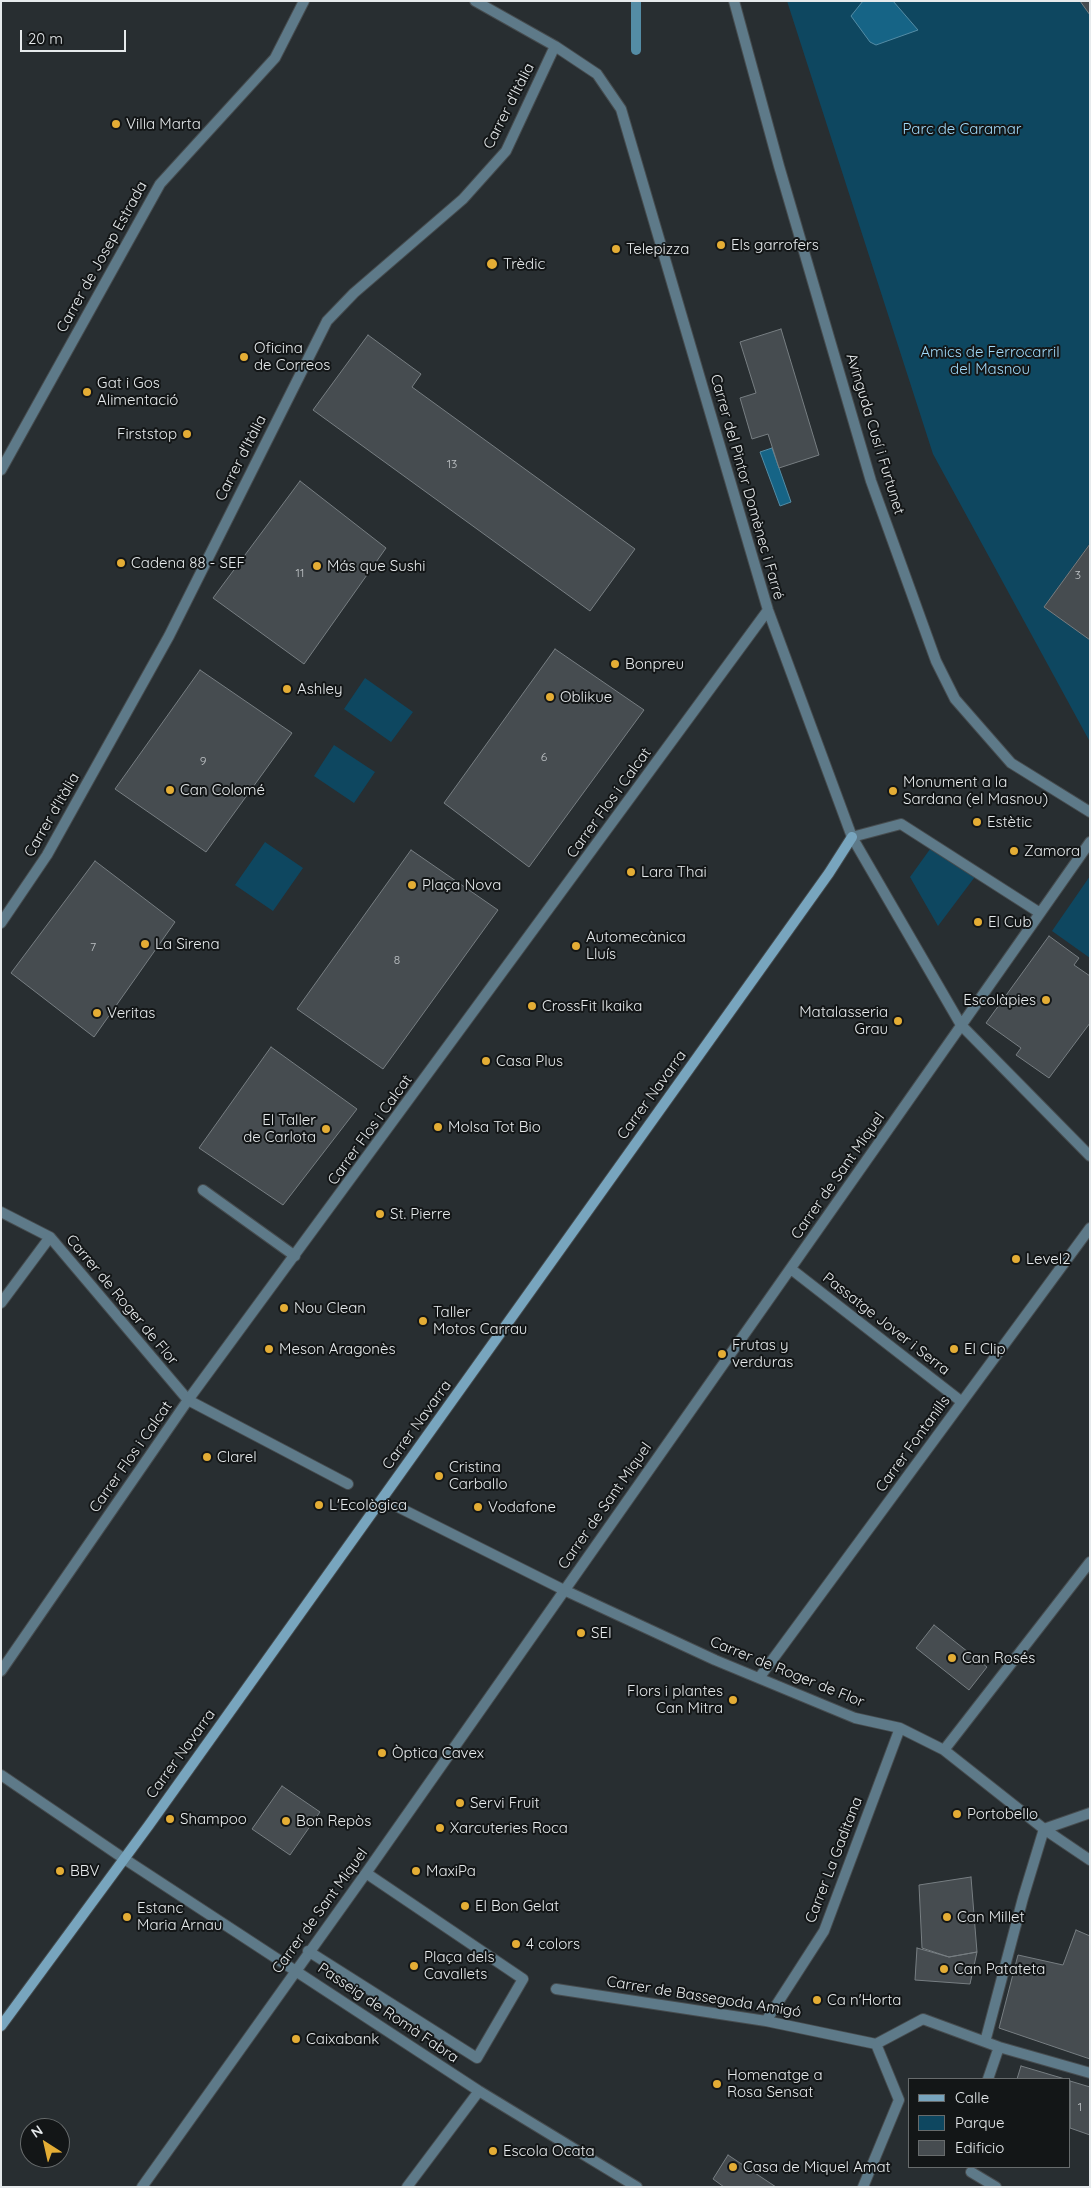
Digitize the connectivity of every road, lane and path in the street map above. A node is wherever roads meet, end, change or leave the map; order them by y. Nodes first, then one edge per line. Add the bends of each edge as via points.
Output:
1 (304, 1) edge
2 (475, 1) edge
3 (734, 1) edge
4 (555, 46) junction
5 (1, 470) edge
6 (768, 610) junction
7 (1090, 812) edge
8 (852, 837) junction
9 (1090, 842) edge
10 (1040, 913) junction
11 (1, 923) edge
12 (961, 1025) junction
13 (1090, 1156) edge
14 (203, 1190) dead end
15 (1, 1212) edge
16 (1090, 1228) edge
17 (50, 1237) junction
18 (295, 1256) junction
19 (791, 1268) junction
20 (1, 1303) edge
21 (188, 1400) junction
22 (962, 1402) junction
23 (348, 1484) dead end
24 (396, 1506) dead end
25 (1090, 1562) edge
26 (564, 1590) junction
27 (1, 1671) edge
28 (759, 1678) junction
29 (900, 1728) junction
30 (944, 1750) junction
31 (1, 1775) edge
32 (1090, 1813) edge
33 (1044, 1829) junction
34 (123, 1858) junction
35 (1090, 1860) edge
36 (366, 1873) junction
37 (308, 1951) junction
38 (296, 1970) junction
39 (556, 1989) dead end
40 (766, 2021) junction
41 (1, 2026) edge
42 (985, 2042) junction
43 (876, 2044) junction
44 (999, 2047) junction
45 (1090, 2073) edge
46 (988, 2078) edge
47 (479, 2091) junction
48 (971, 2172) dead end
49 (142, 2187) edge
50 (408, 2187) edge
51 (637, 2187) edge
52 (863, 2187) edge
53 (996, 2187) edge

1 - 5 street, Carrer de Josep Estrada via 275,58 160,184
2 - 4 street, Carrer del Pintor Domènec i Farré
3 - 7 street, Avinguda Cusí i Furtunet via 871,480 936,661 954,699 1011,763
4 - 6 street, Carrer del Pintor Domènec i Farré via 597,74 621,109
4 - 11 street, Carrer d'Itàlia via 506,152 463,200 354,292 327,321 169,636 47,855
6 - 8 street, Carrer del Pintor Domènec i Farré
6 - 18 street, Carrer Flos i Calcat
8 - 10 street via 901,824
8 - 12 street, Carrer del Pintor Domènec i Farré
8 - 34 street, Carrer Navarra
9 - 10 street, Carrer de Sant Miquel
10 - 12 street, Carrer de Sant Miquel
12 - 13 street, Carrer del Pintor Domènec i Farré
12 - 19 street, Carrer de Sant Miquel
14 - 18 street
15 - 17 street, Carrer de Roger de Flor
16 - 22 street, Carrer Fontanills
17 - 20 street
17 - 21 street, Carrer de Roger de Flor
18 - 21 street, Carrer Flos i Calcat
19 - 22 street, Passatge Jover i Serra
19 - 26 street, Carrer de Sant Miquel
21 - 23 street
21 - 27 street, Carrer Flos i Calcat
22 - 28 street, Carrer Fontanills
24 - 26 street, Carrer de Roger de Flor
25 - 30 street
26 - 28 street, Carrer de Roger de Flor
26 - 36 street, Carrer de Sant Miquel
28 - 29 street, Carrer de Roger de Flor via 855,1718
29 - 30 street, Carrer de Roger de Flor
29 - 40 street, Carrer La Gaditana via 824,1930
30 - 33 street, Carrer de Roger de Flor
31 - 34 street, Passeig de Romà Fabra
32 - 33 street
33 - 35 street, Carrer de Roger de Flor
33 - 42 street
34 - 38 street, Passeig de Romà Fabra
34 - 41 street, Carrer Navarra
36 - 37 street, Carrer de Sant Miquel
36 - 37 street via 523,1979 477,2058
37 - 38 street, Carrer de Sant Miquel
38 - 47 street, Passeig de Romà Fabra
38 - 49 street, Carrer de Sant Miquel
39 - 40 street, Carrer de Bassegoda Amigó
40 - 43 street, Carrer de Bassegoda Amigó
42 - 43 street via 923,2019
42 - 44 street
43 - 52 street via 898,2100
44 - 45 street
44 - 46 street
47 - 50 street
47 - 51 street, Passeig de Romà Fabra
48 - 53 street

